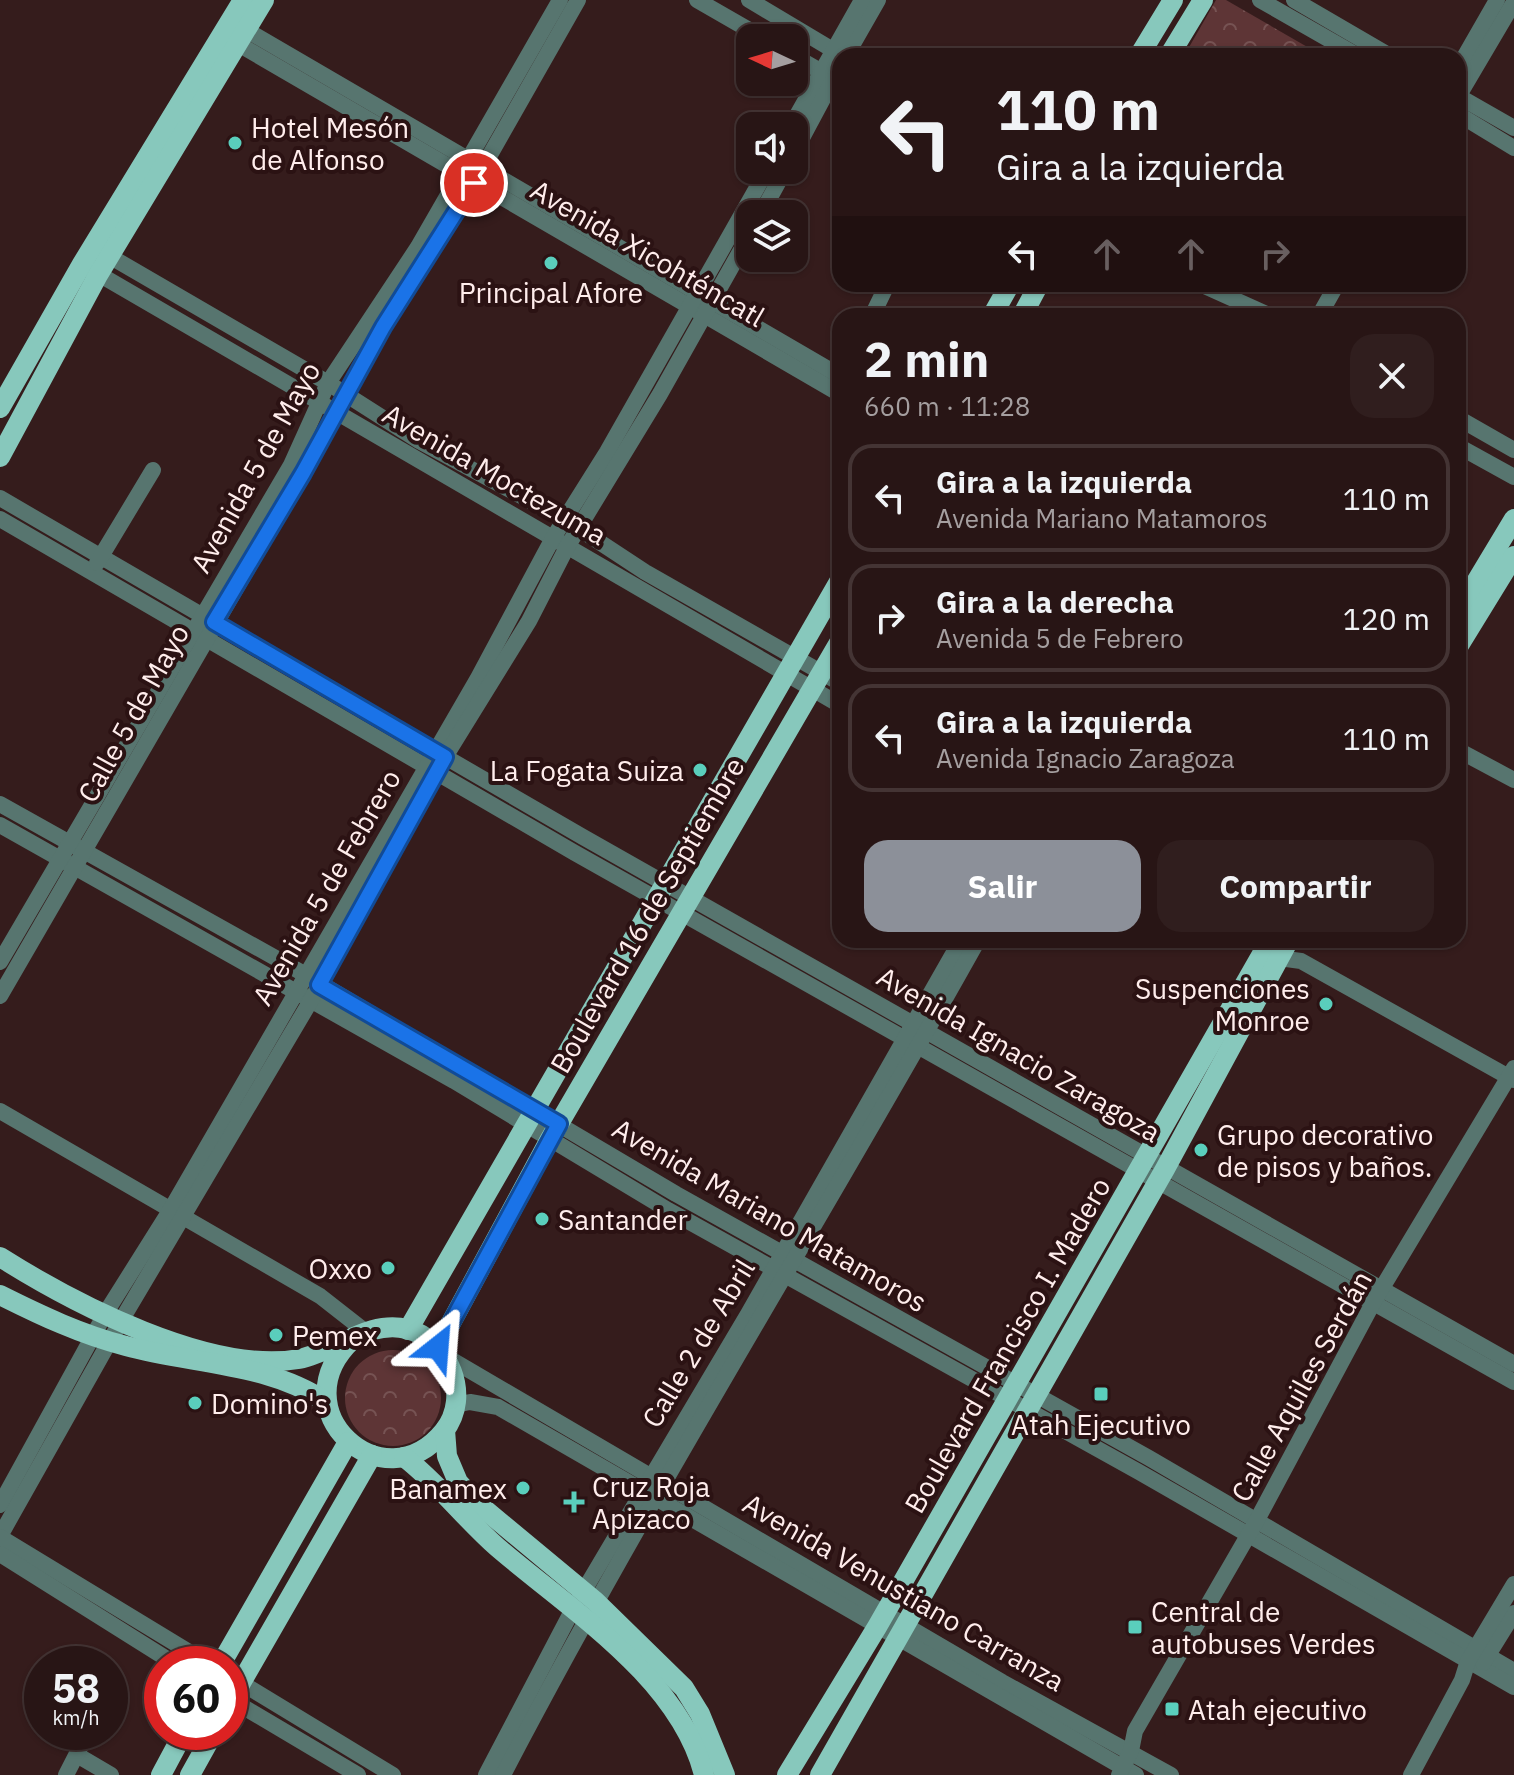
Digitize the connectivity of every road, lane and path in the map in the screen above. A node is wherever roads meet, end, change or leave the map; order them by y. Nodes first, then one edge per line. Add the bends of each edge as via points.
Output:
1 (243, 0) edge
2 (264, 0) edge
3 (560, 0) edge
4 (578, 0) edge
5 (697, 0) edge
6 (749, 0) edge
7 (862, 0) edge
8 (878, 0) edge
9 (1173, 0) edge
10 (1203, 0) edge
11 (1260, 0) edge
12 (1294, 0) edge
13 (1497, 0) edge
14 (1514, 2) edge
15 (1493, 23) junction
16 (739, 24) edge
17 (554, 28) junction
18 (235, 33) junction
19 (843, 48) edge
20 (845, 48) edge
21 (1144, 48) edge
22 (1174, 48) edge
23 (1344, 48) edge
24 (1376, 48) edge
25 (832, 49) edge
26 (1466, 58) edge
27 (808, 63) edge
28 (832, 75) edge
29 (832, 76) edge
30 (832, 77) edge
31 (1466, 79) edge
32 (1466, 101) edge
33 (803, 112) edge
34 (1466, 119) edge
35 (808, 125) edge
36 (1514, 128) edge
37 (1514, 148) edge
38 (471, 172) junction
39 (736, 246) edge
40 (96, 260) junction
41 (1218, 292) edge
42 (703, 304) junction
43 (1253, 308) edge
44 (377, 323) junction
45 (227, 324) junction
46 (219, 344) junction
47 (328, 383) junction
48 (832, 383) edge
49 (644, 385) junction
50 (344, 394) junction
51 (660, 394) junction
52 (319, 401) junction
53 (0, 408) edge
54 (335, 409) junction
55 (1466, 423) edge
56 (415, 449) junction
57 (1466, 450) edge
58 (1514, 450) edge
59 (0, 457) edge
60 (613, 457) junction
61 (297, 469) junction
62 (153, 470) dead end
63 (1514, 477) edge
64 (494, 482) junction
65 (0, 498) edge
66 (483, 500) junction
67 (0, 519) edge
68 (1514, 519) edge
69 (572, 524) junction
70 (560, 542) junction
71 (1514, 556) edge
72 (101, 557) junction
73 (91, 572) junction
74 (641, 580) junction
75 (832, 594) edge
76 (1466, 599) edge
77 (207, 619) junction
78 (199, 634) junction
79 (1466, 634) edge
80 (832, 663) edge
81 (790, 666) junction
82 (825, 682) edge
83 (1466, 754) edge
84 (436, 762) junction
85 (121, 773) junction
86 (1514, 780) edge
87 (0, 804) edge
88 (516, 807) junction
89 (0, 825) edge
90 (583, 837) junction
91 (69, 843) junction
92 (575, 853) junction
93 (73, 860) junction
94 (664, 891) junction
95 (684, 903) junction
96 (199, 915) junction
97 (32, 925) junction
98 (190, 932) junction
99 (1273, 948) edge
100 (1273, 948) edge
101 (1281, 948) edge
102 (961, 949) edge
103 (0, 962) edge
104 (312, 980) junction
105 (0, 996) edge
106 (302, 998) junction
107 (919, 1026) junction
108 (910, 1042) junction
109 (458, 1073) junction
110 (1512, 1075) edge
111 (1016, 1081) junction
112 (1008, 1097) junction
113 (0, 1111) edge
114 (532, 1118) junction
115 (554, 1132) junction
116 (1143, 1164) junction
117 (1161, 1176) junction
118 (676, 1194) junction
119 (668, 1210) junction
120 (178, 1214) junction
121 (0, 1257) edge
122 (785, 1263) junction
123 (0, 1295) edge
124 (1377, 1297) junction
125 (863, 1308) junction
126 (113, 1317) junction
127 (408, 1330) junction
128 (359, 1336) junction
129 (101, 1339) junction
130 (936, 1339) junction
131 (441, 1351) junction
132 (926, 1354) junction
133 (1502, 1363) edge
134 (1514, 1382) edge
135 (1012, 1392) junction
136 (326, 1402) junction
137 (1031, 1403) junction
138 (455, 1405) junction
139 (445, 1430) junction
140 (48, 1434) junction
141 (348, 1442) junction
142 (372, 1455) junction
143 (404, 1457) junction
144 (651, 1486) junction
145 (0, 1505) edge
146 (1257, 1520) junction
147 (0, 1537) edge
148 (1248, 1537) junction
149 (766, 1541) junction
150 (0, 1554) edge
151 (758, 1558) junction
152 (1514, 1584) edge
153 (1368, 1595) junction
154 (92, 1603) junction
155 (584, 1605) junction
156 (1514, 1613) edge
157 (881, 1619) junction
158 (900, 1631) junction
159 (151, 1646) edge
160 (174, 1646) edge
161 (231, 1646) edge
162 (1477, 1658) junction
163 (248, 1665) edge
164 (1514, 1671) edge
165 (1514, 1687) edge
166 (998, 1688) junction
167 (248, 1700) edge
168 (248, 1703) edge
169 (519, 1729) junction
170 (1125, 1747) junction
171 (79, 1750) edge
172 (174, 1750) edge
173 (204, 1750) edge
174 (356, 1753) junction
175 (77, 1755) junction
176 (1118, 1771) edge
177 (353, 1772) edge
178 (66, 1775) edge
179 (111, 1775) edge
180 (161, 1775) edge
181 (190, 1775) edge
182 (393, 1775) edge
183 (486, 1775) edge
184 (503, 1775) edge
185 (704, 1775) edge
186 (725, 1775) edge
187 (787, 1775) edge
188 (820, 1775) edge
189 (1171, 1775) edge
190 (1411, 1775) edge

1 - 18 main road
2 - 18 main road
3 - 17 street
4 - 17 street, Calle 5 de Mayo
5 - 16 street
6 - 25 street
7 - 19 street
8 - 20 street
9 - 21 main road
10 - 22 main road
11 - 23 street
12 - 24 street
13 - 15 street
14 - 15 street
15 - 26 street
15 - 31 street
17 - 38 street, Calle 5 de Mayo
18 - 38 street, Avenida Xicohténcatl
18 - 40 main road
27 - 28 street
29 - 33 street
30 - 35 street
32 - 36 street
34 - 37 street
38 - 42 street, Avenida Xicohténcatl
38 - 44 street, Calle 5 de Mayo
39 - 42 street, Avenida 5 de Febrero
40 - 45 street, Avenida Moctezuma
40 - 46 street, Avenida Moctezuma
40 - 53 main road
40 - 59 main road
41 - 43 street
42 - 48 street, Avenida Xicohténcatl
42 - 49 street, Avenida 5 de Febrero
42 - 51 street, Avenida 5 de Febrero
44 - 47 street, Avenida 5 de Mayo
44 - 50 street, Calle 5 de Mayo
45 - 46 street
45 - 47 street, Avenida Moctezuma
46 - 52 street, Avenida Moctezuma
47 - 50 street, Avenida Moctezuma
47 - 52 street, Avenida 5 de Mayo
49 - 51 street
49 - 60 street, Avenida 5 de Febrero
50 - 54 street, Calle 5 de Mayo
50 - 56 street, Avenida Moctezuma
51 - 60 street, Avenida 5 de Febrero
52 - 54 street, Avenida Moctezuma
52 - 61 street, Avenida 5 de Mayo
54 - 56 street, Avenida Moctezuma
54 - 61 street, Calle 5 de Mayo
55 - 58 street
56 - 64 street, Avenida Moctezuma
56 - 66 street, Avenida Moctezuma
57 - 63 street
60 - 69 street, Avenida 5 de Febrero
61 - 77 street, Calle 5 de Mayo
62 - 72 street
64 - 66 street
64 - 69 street, Avenida Moctezuma
65 - 72 street, Avenida Ignacio Zaragoza
66 - 70 street, Avenida Moctezuma
67 - 73 street, Avenida Ignacio Zaragoza
68 - 76 main road
69 - 70 street, Avenida 5 de Febrero
69 - 74 street, Avenida Moctezuma
70 - 74 street, Avenida Moctezuma
70 - 84 street, Avenida 5 de Febrero
71 - 79 main road
72 - 73 street
72 - 77 street, Avenida Ignacio Zaragoza
73 - 78 street, Avenida Ignacio Zaragoza
74 - 81 street, Avenida Moctezuma
75 - 81 main road, Boulevard 16 de Septiembre
77 - 78 street, Calle 5 de Mayo
77 - 84 street, Avenida Ignacio Zaragoza
78 - 84 street, Avenida Ignacio Zaragoza
78 - 85 street, Calle 5 de Mayo
80 - 82 main road, Boulevard 16 de Septiembre
81 - 82 street, Avenida Moctezuma
81 - 94 main road, Boulevard 16 de Septiembre
82 - 95 main road, Boulevard 16 de Septiembre
83 - 86 street
84 - 88 street, Avenida Ignacio Zaragoza
84 - 104 street, Avenida 5 de Febrero
85 - 91 street
85 - 93 street, Calle 5 de Mayo
87 - 91 street, Avenida Mariano Matamoros
88 - 90 street, Avenida Ignacio Zaragoza
88 - 92 street, Avenida Ignacio Zaragoza
89 - 93 street, Avenida Mariano Matamoros
90 - 92 street
90 - 94 street, Avenida Ignacio Zaragoza
91 - 93 street, Avenida Mariano Matamoros
92 - 94 street, Avenida Ignacio Zaragoza
93 - 96 street, Avenida Mariano Matamoros
93 - 97 street, Calle 5 de Mayo
93 - 98 street, Avenida Mariano Matamoros
94 - 95 street, Avenida Ignacio Zaragoza
94 - 114 main road, Boulevard 16 de Septiembre
95 - 107 street, Avenida Ignacio Zaragoza
95 - 108 street, Avenida Ignacio Zaragoza
95 - 115 main road, Boulevard 16 de Septiembre
96 - 98 street
96 - 104 street, Avenida Mariano Matamoros
97 - 103 street
97 - 105 street, Calle 5 de Mayo
98 - 106 street, Avenida Mariano Matamoros
99 - 116 main road, Boulevard Francisco I. Madero
100 - 117 main road, Boulevard Francisco I. Madero
101 - 110 street
102 - 107 street, Calle 2 de Abril
104 - 106 street, Avenida 5 de Febrero
104 - 109 street, Avenida Mariano Matamoros
106 - 109 street, Avenida Mariano Matamoros
106 - 120 street, Avenida 5 de Febrero
107 - 108 street, Calle 2 de Abril
107 - 111 street, Avenida Ignacio Zaragoza
108 - 112 street, Avenida Ignacio Zaragoza
108 - 122 street, Calle 2 de Abril
109 - 114 street, Avenida Mariano Matamoros
110 - 124 street, Calle Aquiles Serdán
111 - 112 street
111 - 116 street, Avenida Ignacio Zaragoza
112 - 116 street, Avenida Ignacio Zaragoza
113 - 120 street
114 - 115 street, Avenida Mariano Matamoros
114 - 127 main road, Boulevard 16 de Septiembre
115 - 118 street, Avenida Mariano Matamoros
115 - 119 street, Avenida Mariano Matamoros
115 - 131 main road, Boulevard 16 de Septiembre
116 - 117 street, Avenida Ignacio Zaragoza
116 - 135 main road, Boulevard Francisco I. Madero
117 - 124 street, Avenida Ignacio Zaragoza
117 - 137 main road, Boulevard Francisco I. Madero
118 - 119 street
118 - 122 street, Avenida Mariano Matamoros
119 - 122 street, Avenida Mariano Matamoros
120 - 126 street, Avenida 5 de Febrero
120 - 128 street via 320,1296
121 - 126 main road
122 - 125 street, Avenida Mariano Matamoros
122 - 144 street, Calle 2 de Abril
123 - 129 main road
124 - 133 street, Avenida Ignacio Zaragoza
124 - 146 street, Calle Aquiles Serdán
125 - 130 street, Avenida Mariano Matamoros
125 - 132 street, Avenida Mariano Matamoros
126 - 128 main road via 222,1355 259,1361 297,1359
126 - 129 street, Avenida 5 de Febrero
127 - 128 main road via 380,1328
127 - 131 main road
128 - 136 main road via 334,1361
129 - 136 main road via 281,1377
129 - 140 street, Avenida 5 de Febrero
130 - 132 street
130 - 135 street, Avenida Mariano Matamoros
131 - 138 main road via 456,1388
131 - 144 street, Avenida Venustiano Carranza
132 - 135 street, Avenida Mariano Matamoros
133 - 134 street, Avenida Ignacio Zaragoza
135 - 137 street, Avenida Mariano Matamoros
135 - 157 main road, Boulevard Francisco I. Madero
136 - 141 main road
137 - 146 street, Avenida Mariano Matamoros
137 - 148 street, Avenida Mariano Matamoros
137 - 158 main road, Boulevard Francisco I. Madero
138 - 139 main road
138 - 144 street, Avenida Venustiano Carranza via 498,1407
139 - 143 main road via 427,1448
139 - 155 main road via 447,1456 458,1482
140 - 145 street, Avenida 5 de Febrero
140 - 147 street, Avenida 5 de Febrero
141 - 142 main road
141 - 161 main road
142 - 143 main road
142 - 163 main road
143 - 155 main road via 495,1545
144 - 149 street, Avenida Venustiano Carranza
144 - 151 street, Avenida Venustiano Carranza
144 - 155 street, Calle 2 de Abril
146 - 148 street, Calle Aquiles Serdán
146 - 153 street, Avenida Mariano Matamoros
147 - 154 street
148 - 153 street, Avenida Mariano Matamoros
148 - 170 street, Calle Aquiles Serdán
149 - 151 street
149 - 157 street, Avenida Venustiano Carranza
150 - 154 street
151 - 157 street, Avenida Venustiano Carranza
152 - 162 street
153 - 162 street, Avenida Mariano Matamoros
154 - 159 street
154 - 160 street
155 - 169 street, Calle 2 de Abril
155 - 185 main road via 682,1720
155 - 186 main road via 684,1688
156 - 162 street
157 - 158 street, Avenida Venustiano Carranza
157 - 187 main road, Boulevard Francisco I. Madero
158 - 166 street, Avenida Venustiano Carranza
158 - 188 main road, Boulevard Francisco I. Madero
162 - 164 street, Avenida Mariano Matamoros
162 - 165 street, Avenida Mariano Matamoros
162 - 190 street
166 - 170 street, Avenida Venustiano Carranza
166 - 176 street, Avenida Venustiano Carranza
167 - 174 street
168 - 177 street
169 - 183 street, Calle 2 de Abril
169 - 184 street, Calle 2 de Abril
170 - 176 street, Calle Aquiles Serdán
170 - 189 street, Avenida Venustiano Carranza
171 - 175 street
172 - 180 main road
173 - 181 main road
174 - 177 street
174 - 182 street
175 - 178 street
175 - 179 street

